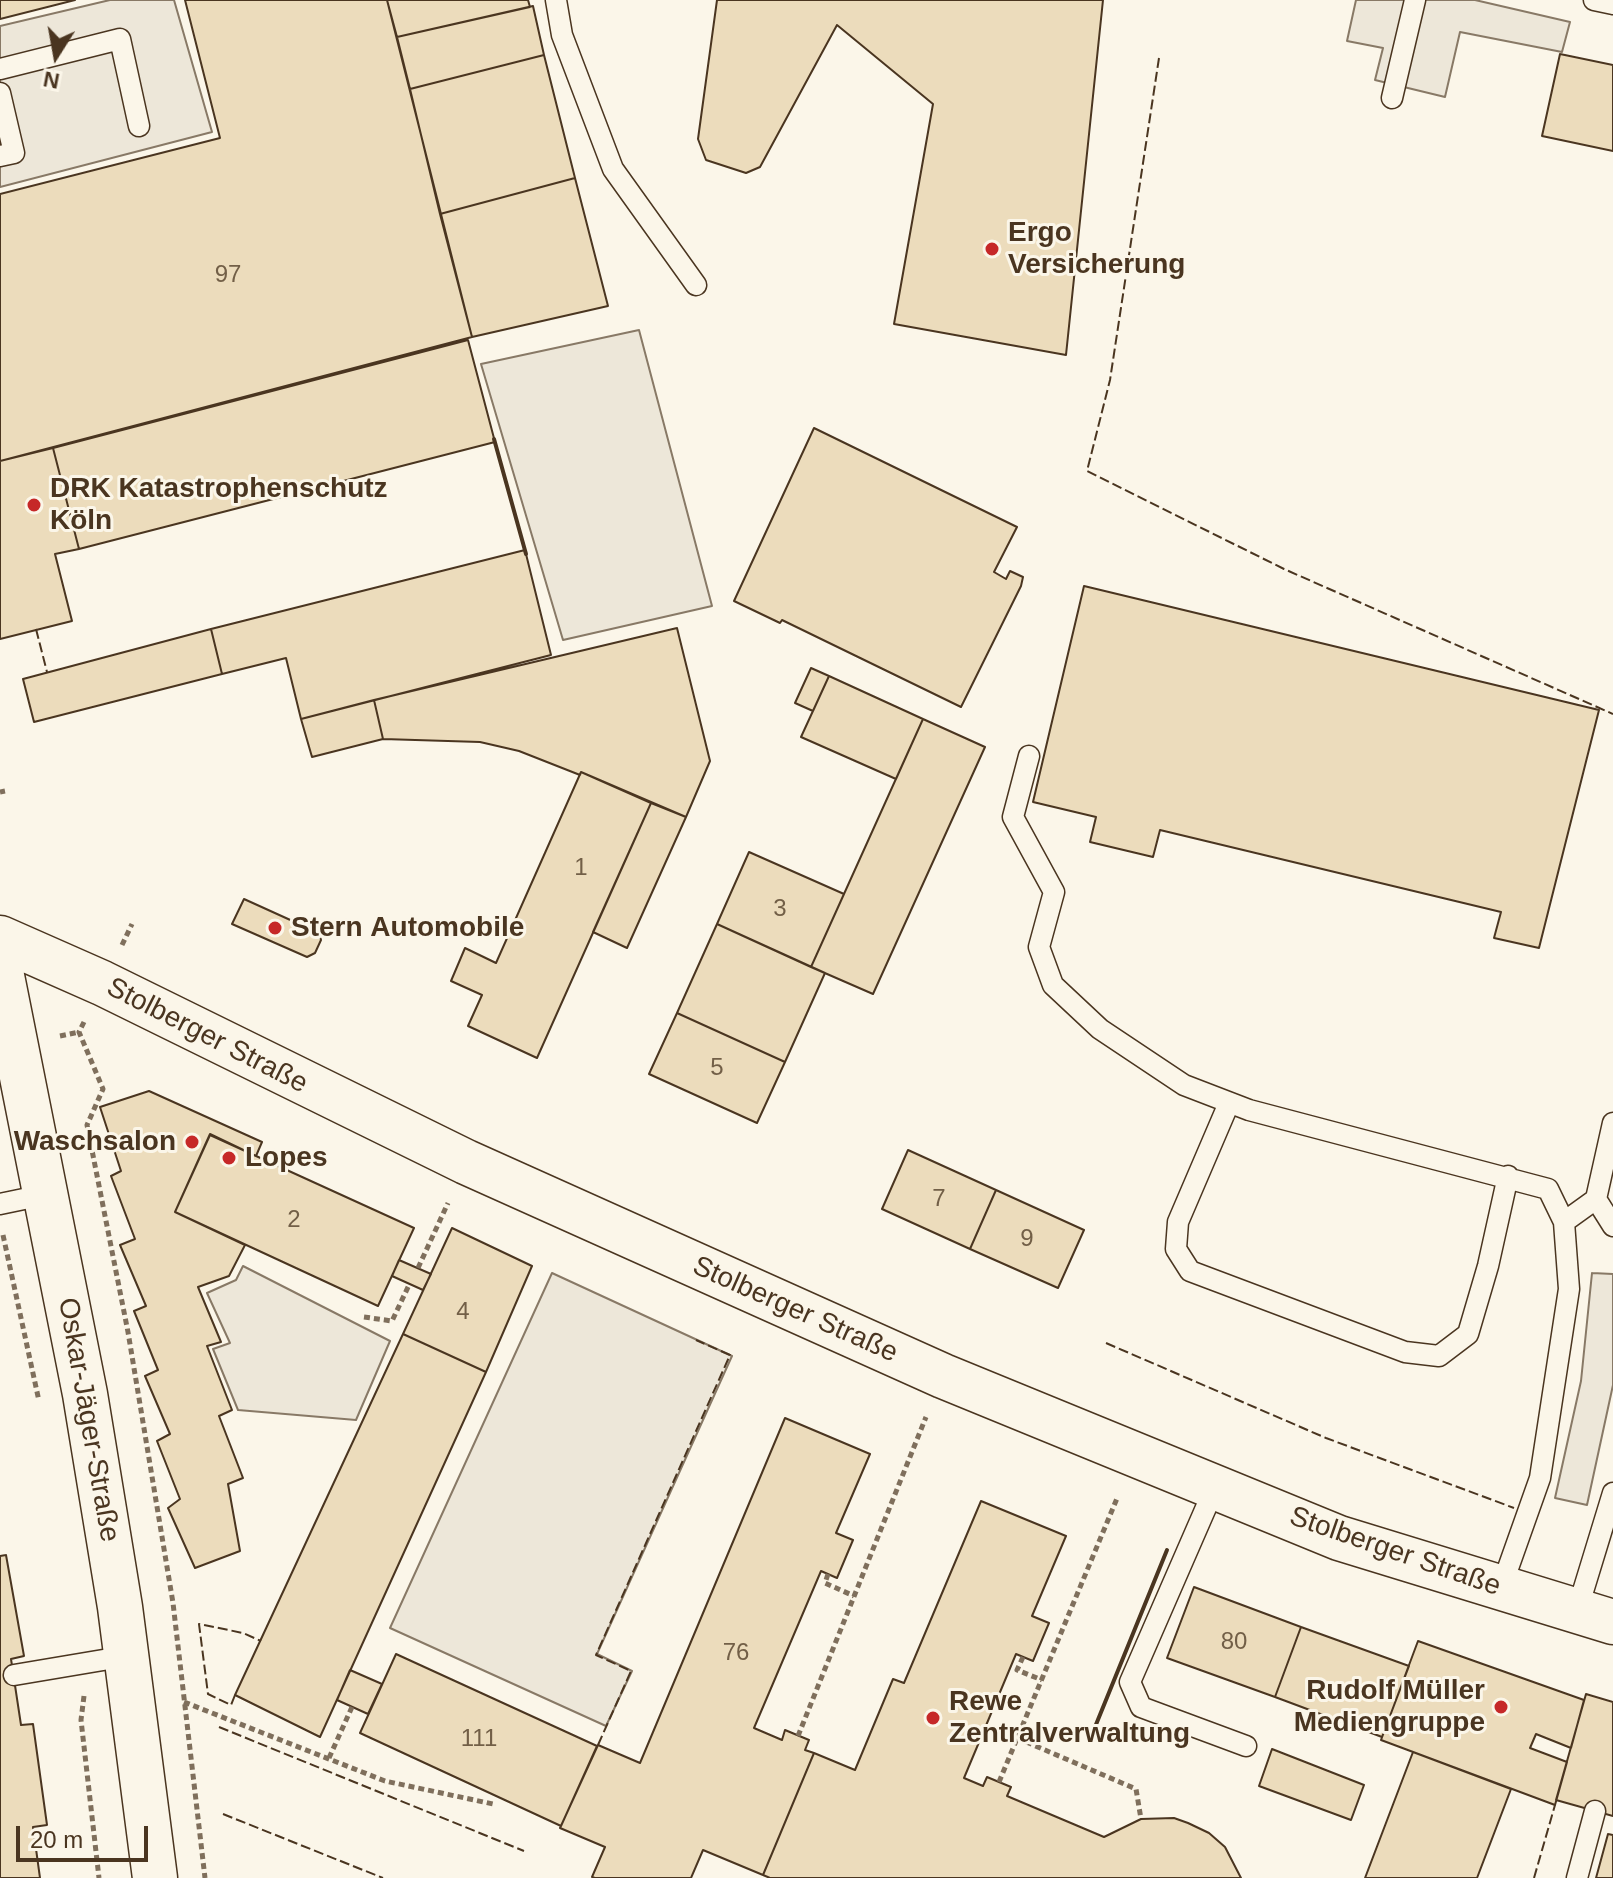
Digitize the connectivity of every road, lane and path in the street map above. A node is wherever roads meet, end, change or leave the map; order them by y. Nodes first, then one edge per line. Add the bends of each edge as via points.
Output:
1 (556, 0) edge
2 (1415, 0) edge
3 (1594, 0) edge
4 (1613, 4) edge
5 (0, 69) edge
6 (0, 93) edge
7 (1392, 98) dead end
8 (139, 126) dead end
9 (0, 156) edge
10 (696, 285) dead end
11 (1029, 756) dead end
12 (132, 924) dead end
13 (0, 938) edge
14 (123, 941) dead end
15 (0, 966) edge
16 (55, 1037) dead end
17 (1229, 1103) junction
18 (1613, 1123) edge
19 (466, 1162) junction
20 (1508, 1176) junction
21 (48, 1194) junction
22 (1596, 1199) junction
23 (0, 1204) edge
24 (1564, 1222) junction
25 (1613, 1226) edge
26 (418, 1268) dead end
27 (409, 1285) dead end
28 (364, 1317) dead end
29 (943, 1376) junction
30 (1134, 1454) junction
31 (1215, 1487) junction
32 (1613, 1493) edge
33 (828, 1574) dead end
34 (1501, 1588) junction
35 (854, 1596) junction
36 (1595, 1617) edge
37 (1023, 1657) dead end
38 (107, 1659) junction
39 (14, 1675) dead end
40 (1042, 1680) junction
41 (183, 1702) junction
42 (352, 1707) dead end
43 (798, 1736) dead end
44 (1017, 1738) junction
45 (1246, 1746) dead end
46 (329, 1758) junction
47 (999, 1782) dead end
48 (493, 1804) dead end
49 (1595, 1811) dead end
50 (1141, 1819) dead end
51 (99, 1878) edge
52 (155, 1878) edge
53 (205, 1878) edge
54 (1577, 1878) edge

1 - 10 lane via 562,35 613,169
2 - 7 lane
3 - 4 lane
5 - 8 lane via 120,39
6 - 9 lane via 14,153
11 - 17 lane via 1013,817 1054,892 1039,947 1053,985 1100,1029 1184,1085
12 - 14 path
13 - 19 street, Stolberger Straße
15 - 21 street, Oskar-Jäger-Straße
16 - 41 path via 79,1032 103,1089 87,1125 128,1332 173,1603
17 - 20 lane
17 - 20 lane via 1178,1222 1176,1249 1190,1271 1405,1352 1439,1356 1468,1334
18 - 22 lane
19 - 26 path
19 - 29 street, Stolberger Straße
20 - 24 lane via 1548,1189
21 - 23 lane
21 - 38 street, Oskar-Jäger-Straße via 88,1409
22 - 24 lane
22 - 25 lane
24 - 34 lane via 1569,1289 1540,1478
27 - 28 path via 392,1321
29 - 30 street, Stolberger Straße
29 - 35 path
30 - 31 street, Stolberger Straße
30 - 40 path
31 - 34 street, Stolberger Straße via 1339,1538
31 - 45 lane via 1130,1682 1141,1707
32 - 36 lane
33 - 35 path via 825,1583
34 - 36 street, Stolberger Straße
35 - 43 path
37 - 40 path via 1017,1670
38 - 39 lane
38 - 51 path via 81,1720
38 - 52 street, Oskar-Jäger-Straße
40 - 44 path
41 - 46 path
41 - 53 path
42 - 46 path
44 - 47 path
44 - 50 path via 1136,1789
46 - 48 path via 385,1781
49 - 54 lane

